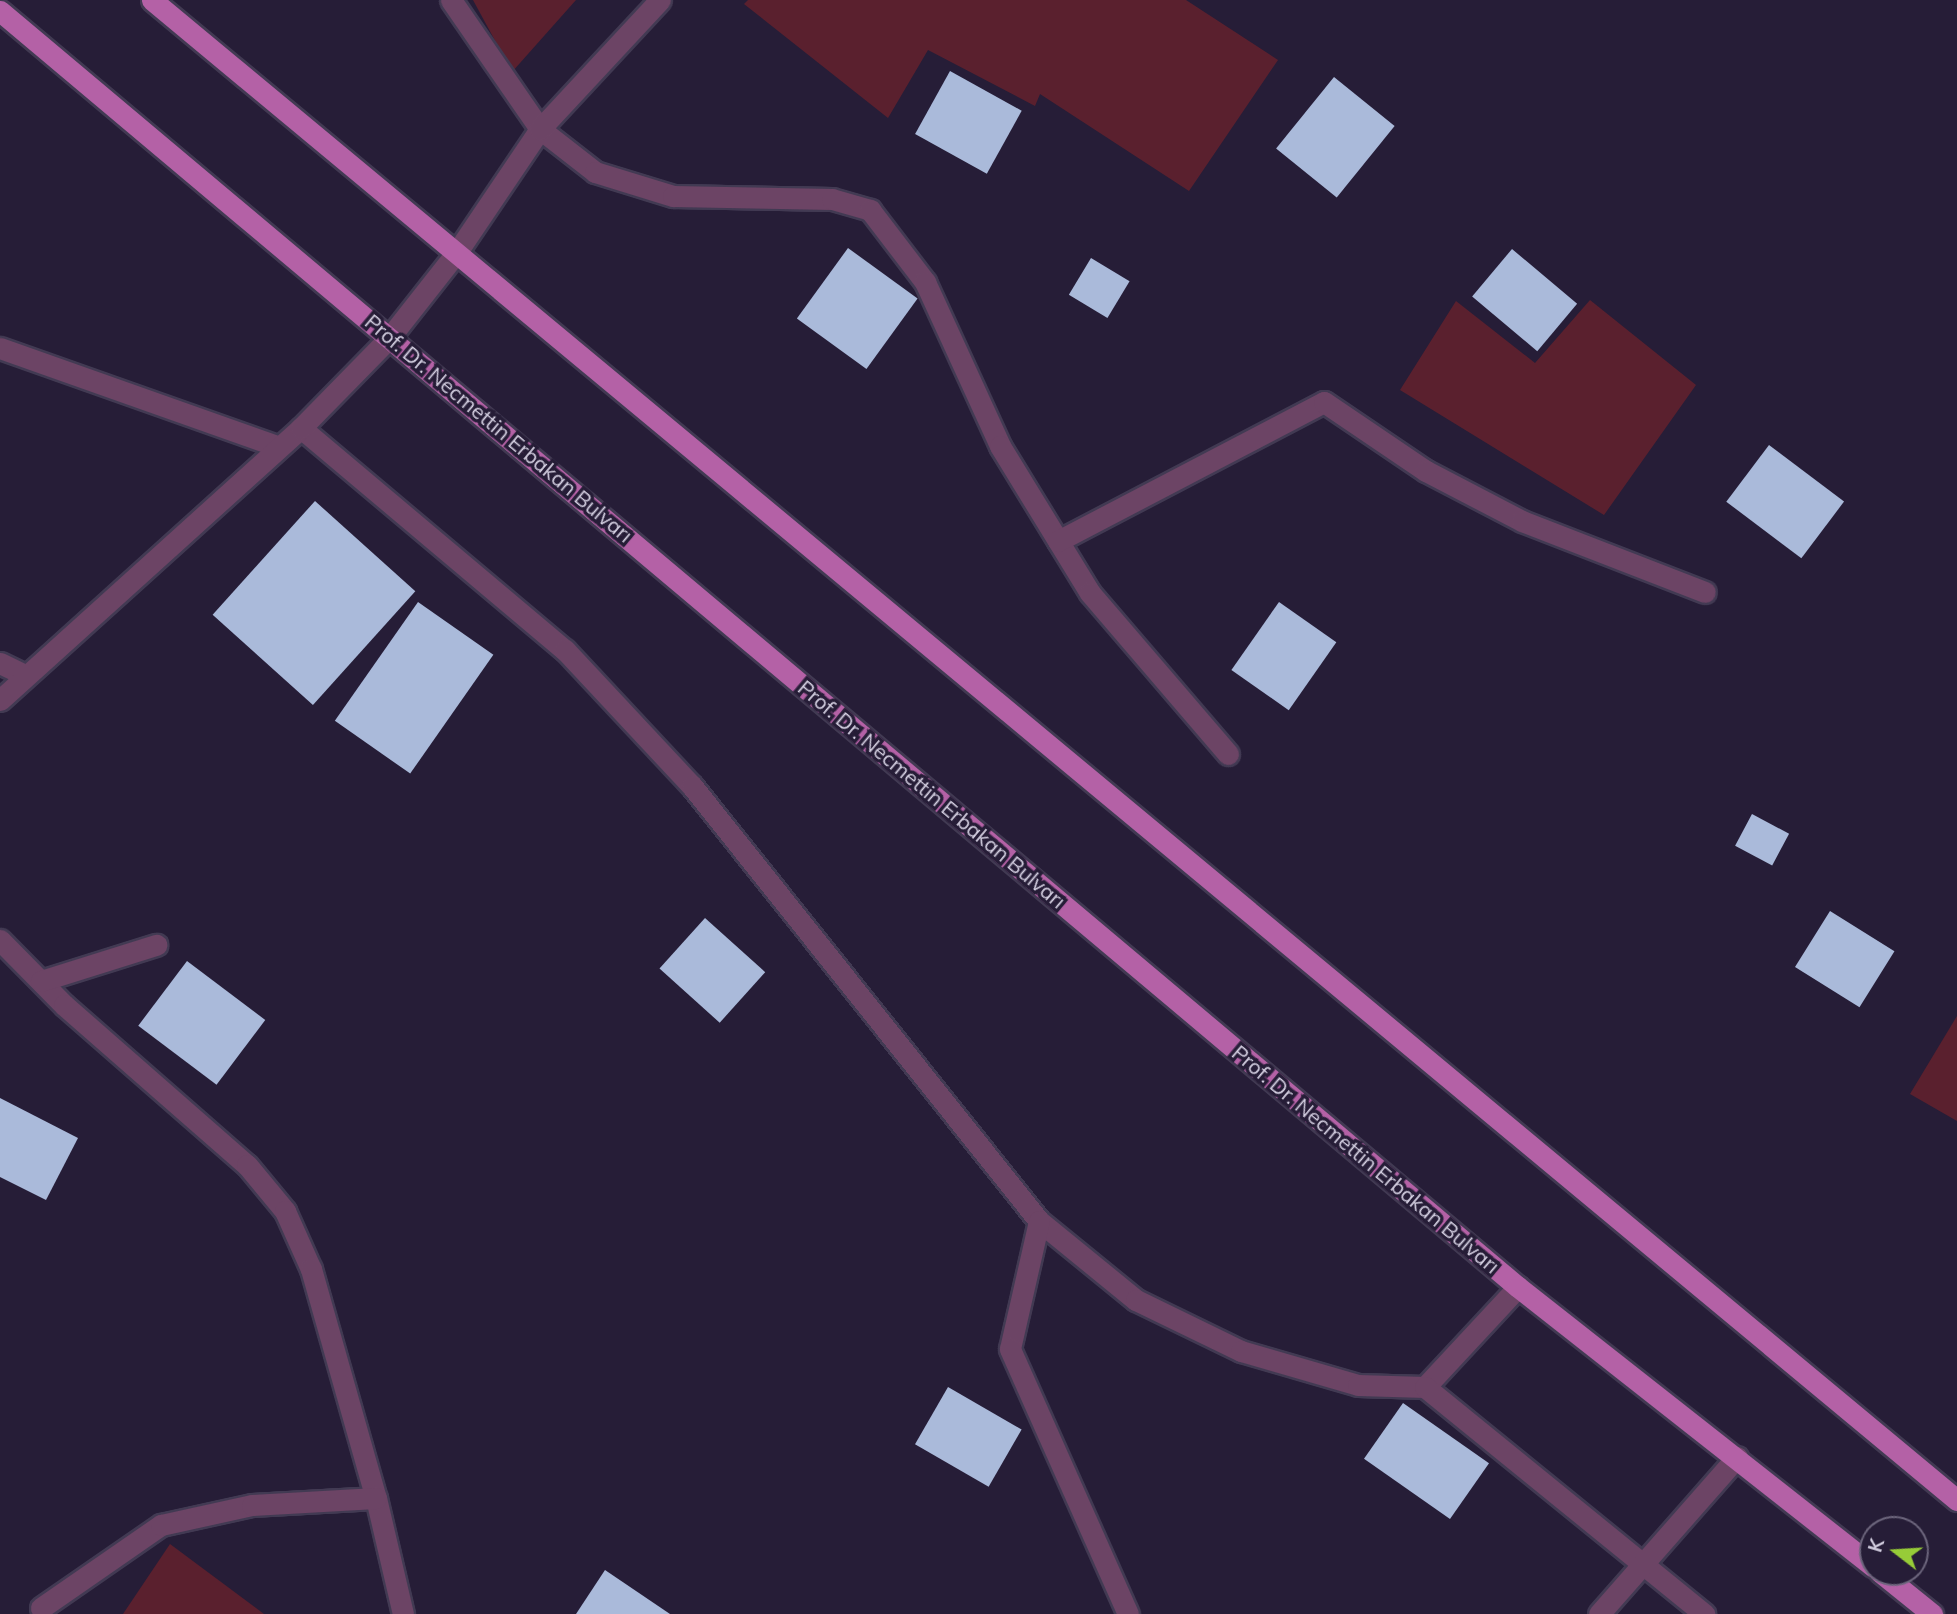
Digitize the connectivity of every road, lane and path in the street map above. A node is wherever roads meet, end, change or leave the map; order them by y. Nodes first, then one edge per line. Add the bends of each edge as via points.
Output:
1 (152, 0) edge
2 (451, 0) edge
3 (660, 0) edge
4 (0, 10) edge
5 (540, 129) junction
6 (457, 253) junction
7 (390, 337) junction
8 (0, 348) edge
9 (301, 428) junction
10 (277, 446) junction
11 (1058, 541) junction
12 (1705, 592) dead end
13 (0, 663) edge
14 (25, 676) junction
15 (0, 701) edge
16 (1228, 754) dead end
17 (0, 940) edge
18 (156, 945) dead end
19 (41, 981) junction
20 (1039, 1221) junction
21 (1518, 1287) junction
22 (1426, 1387) junction
23 (1737, 1457) junction
24 (376, 1498) junction
25 (1957, 1500) edge
26 (1859, 1555) edge
27 (1640, 1562) junction
28 (1897, 1586) edge
29 (41, 1608) dead end
30 (402, 1614) edge
31 (1128, 1614) edge
32 (1599, 1614) edge
33 (1704, 1614) edge
34 (1932, 1614) edge

1 - 6 main road
2 - 5 street
3 - 5 street
4 - 7 main road, Prof. Dr. Necmettin Erbakan Bulvarı
5 - 6 street
5 - 11 street via 595,172 673,195 832,199 870,210 925,282 999,446
6 - 7 street
6 - 25 main road
7 - 9 street
7 - 21 main road, Prof. Dr. Necmettin Erbakan Bulvarı
8 - 10 street
9 - 10 street
9 - 20 street via 565,650 692,786
10 - 14 street
11 - 12 street via 1324,402 1426,471 1522,521
11 - 16 street via 1090,593
13 - 14 street
14 - 15 street
17 - 19 street
18 - 19 street
19 - 24 street via 247,1165 285,1211 311,1269
20 - 22 street via 1136,1300 1241,1351 1358,1385
20 - 31 street via 1010,1349
21 - 22 street
21 - 23 main road, Prof. Dr. Necmettin Erbakan Bulvarı
22 - 27 street
23 - 26 main road, Prof. Dr. Necmettin Erbakan Bulvarı
23 - 27 street
24 - 29 street via 252,1505 161,1525
24 - 30 street
27 - 32 street
27 - 33 street
28 - 34 main road

